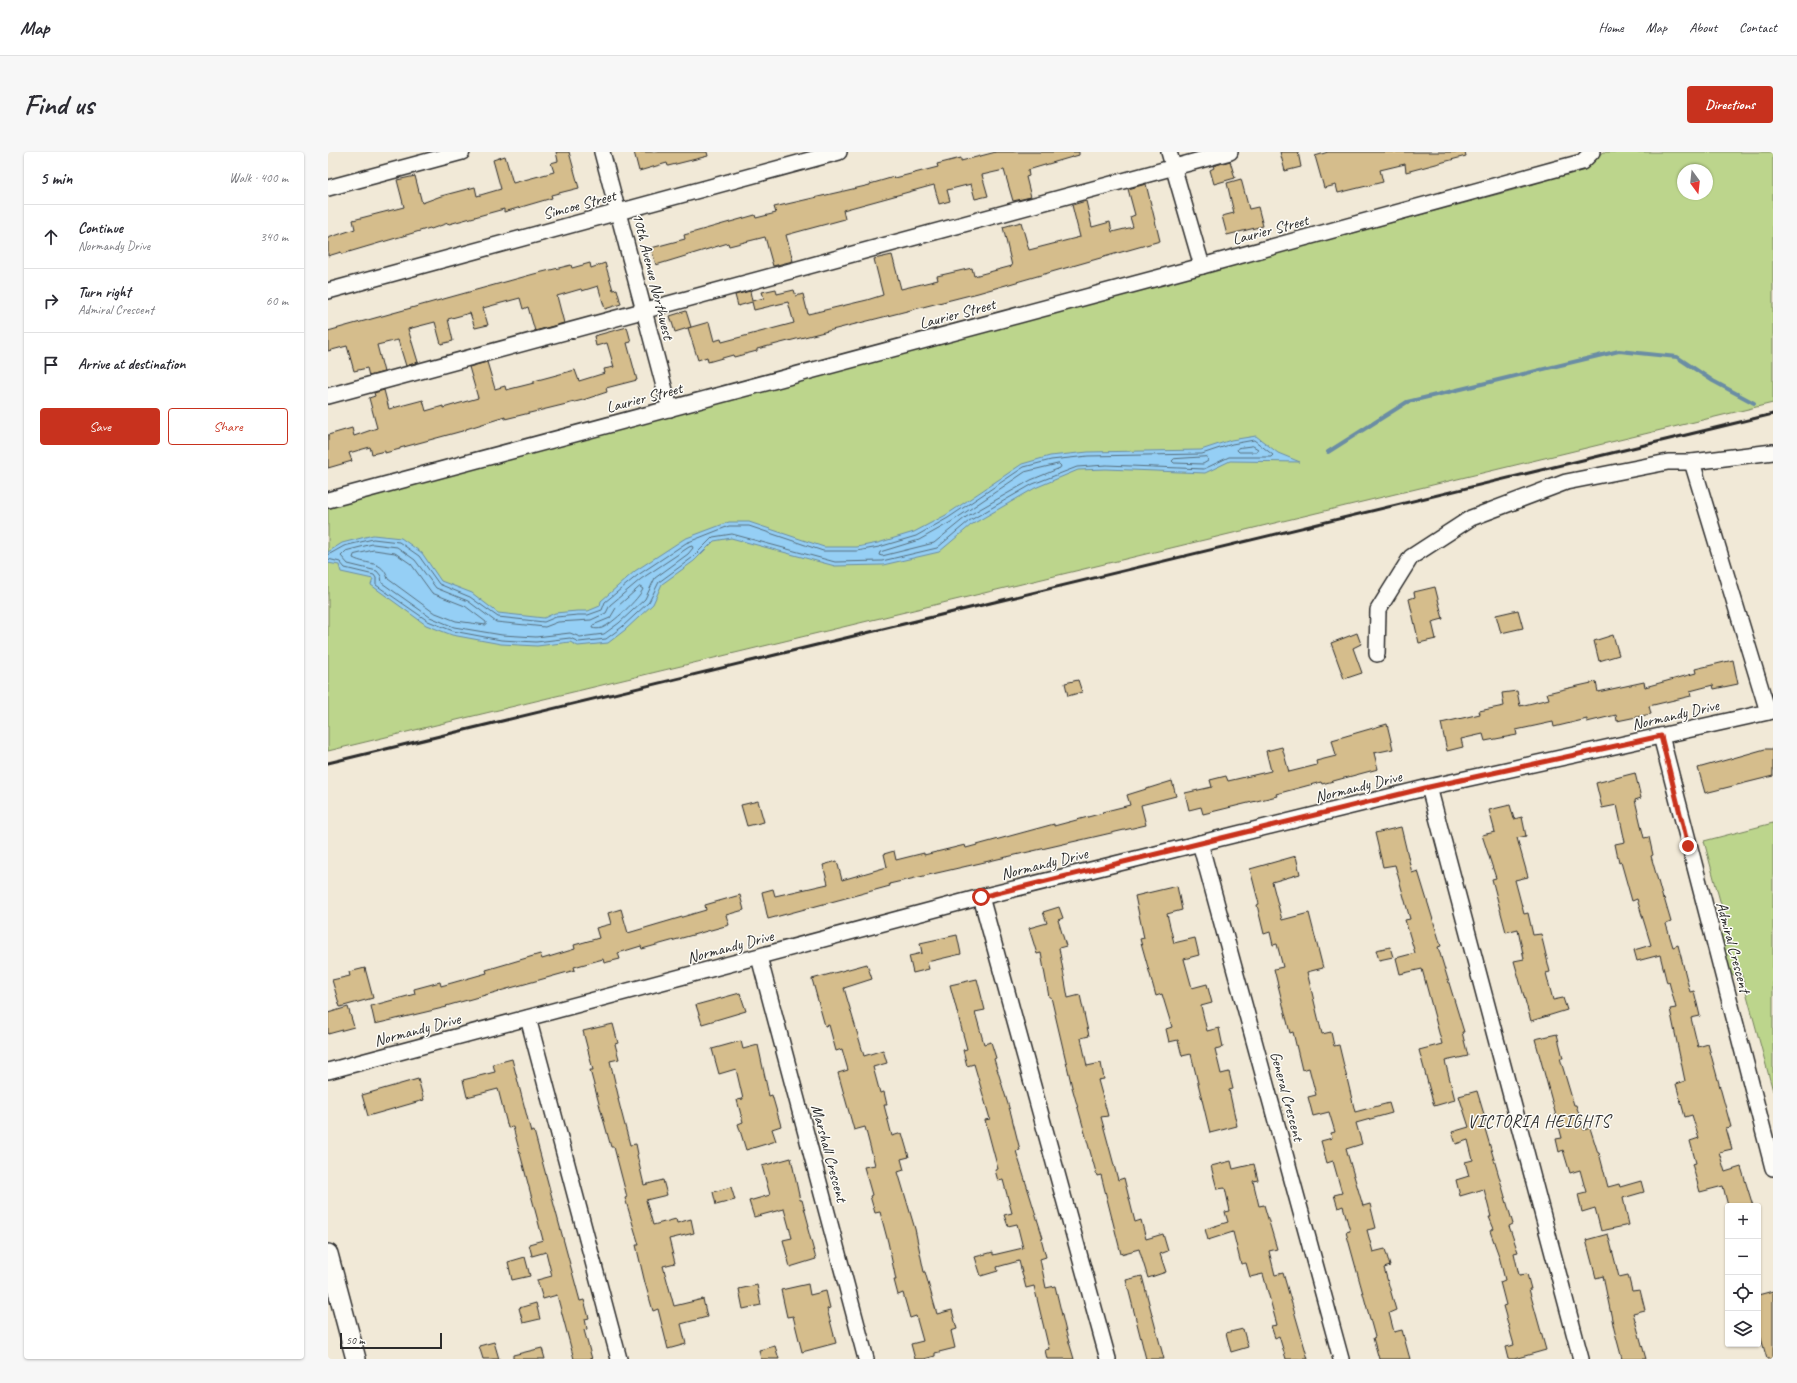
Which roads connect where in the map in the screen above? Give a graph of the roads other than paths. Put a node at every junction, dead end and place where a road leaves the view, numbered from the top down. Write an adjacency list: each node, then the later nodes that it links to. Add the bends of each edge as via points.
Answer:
1 (462, 152): 8 (street)
2 (602, 152): 9 (street, 10th Avenue Northwest)
3 (839, 152): 9 (street, Simcoe Street)
4 (1169, 152): 7 (street)
5 (1230, 152): 7 (street)
6 (1582, 155): 10 (street, Laurier Street)
7 (1172, 167): 10 (street); 12 (street)
8 (328, 188)
9 (619, 212): 11 (street, Simcoe Street); 12 (street, 10th Avenue Northwest)
10 (1202, 266): 14 (street, Laurier Street)
11 (328, 291)
12 (644, 310): 13 (street); 14 (street, 10th Avenue Northwest)
13 (328, 396)
14 (670, 409): 17 (street, Laurier Street)
15 (1773, 452): 16 (street)
16 (1692, 462): 18 (street, via 1668,462 1566,482 1471,518 1411,557 1378,610); 19 (street)
17 (328, 500)
18 (1377, 654)
19 (1771, 711): 20 (street, Normandy Drive)
20 (1661, 736): 21 (street, Normandy Drive); 27 (street, Admiral Crescent)
21 (1429, 787): 22 (street, Normandy Drive); 34 (street)
22 (1200, 843): 23 (street, Normandy Drive); 33 (street, General Crescent)
23 (981, 897): 24 (street, Normandy Drive); 32 (street)
24 (759, 957): 25 (street, Normandy Drive); 31 (street, Marshall Crescent)
25 (528, 1018): 26 (street, Normandy Drive); 30 (street)
26 (328, 1071)
27 (1773, 1168)
28 (328, 1254): 29 (main road)
29 (356, 1359)
30 (619, 1359)
31 (866, 1359)
32 (1108, 1359)
33 (1341, 1359)
34 (1581, 1359)

